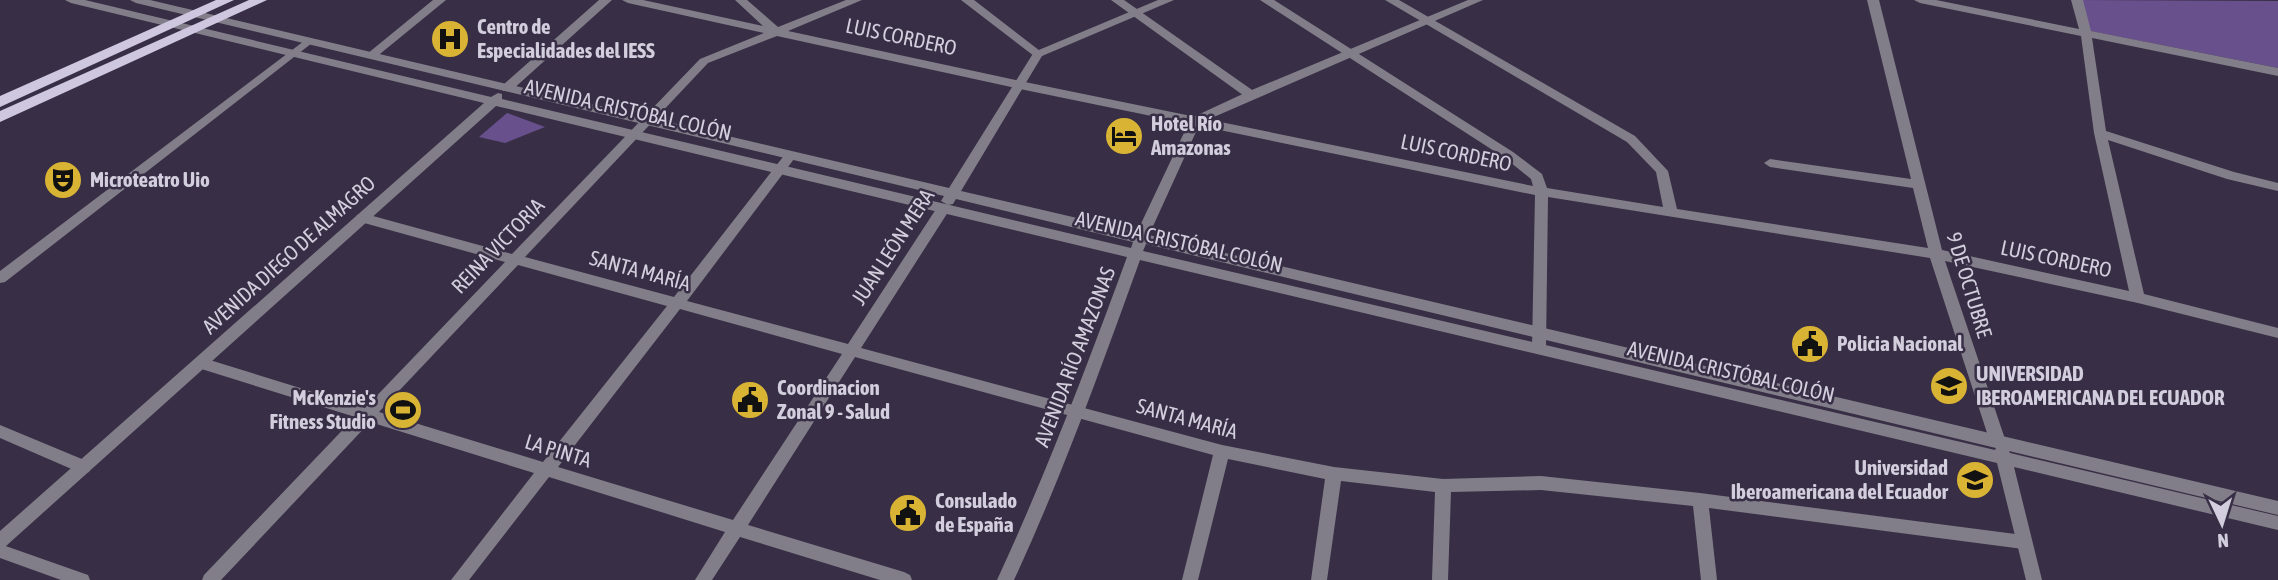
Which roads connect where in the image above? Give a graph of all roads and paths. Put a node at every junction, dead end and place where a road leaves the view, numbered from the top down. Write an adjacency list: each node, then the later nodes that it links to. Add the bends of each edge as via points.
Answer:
1 (71, 0): 23 (street)
2 (136, 0): 21 (street, AVENIDA CRISTÓBAL COLÓN)
3 (227, 0): 21 (main road)
4 (260, 0): 20 (main road)
5 (440, 0): 30 (street)
6 (606, 0): 33 (street, AVENIDA DIEGO DE ALMAGRO)
7 (628, 0): 24 (street, LUIS CORDERO)
8 (741, 0): 24 (street)
9 (855, 0): 24 (street, REINA VICTORIA)
10 (967, 0): 28 (street)
11 (1117, 0): 19 (street)
12 (1168, 0): 19 (street)
13 (1266, 0): 29 (street)
14 (1391, 0): 22 (street)
15 (1477, 0): 22 (street)
16 (1873, 0): 45 (street, 9 DE OCTUBRE)
17 (1920, 0): 25 (street)
18 (2077, 0): 25 (street)
19 (1136, 13): 28 (street); 34 (street)
20 (217, 19): 21 (main road); 26 (street, AVENIDA CRISTÓBAL COLÓN)
21 (196, 21): 23 (main road); 27 (street, AVENIDA CRISTÓBAL COLÓN); 37 (main road)
22 (1427, 22): 29 (street); 50 (street, via 1631,139 1662,171)
23 (174, 23): 36 (main road)
24 (775, 31): 32 (street, LUIS CORDERO); 38 (street, REINA VICTORIA, via 704,61)
25 (2086, 34): 31 (street); 40 (street)
26 (308, 41): 27 (street); 30 (street, AVENIDA CRISTÓBAL COLÓN)
27 (292, 53): 35 (street, AVENIDA CRISTÓBAL COLÓN); 55 (street)
28 (1038, 54): 32 (street, JUAN LEÓN MERA)
29 (1350, 54): 34 (street); 47 (street, via 1525,166 1537,177)
30 (371, 56): 33 (street, AVENIDA CRISTÓBAL COLÓN)
31 (2278, 72)
32 (1020, 85): 39 (street, LUIS CORDERO); 48 (street, JUAN LEÓN MERA)
33 (507, 88): 35 (street, AVENIDA DIEGO DE ALMAGRO); 38 (street, AVENIDA CRISTÓBAL COLÓN)
34 (1251, 95): 39 (street)
35 (494, 100): 41 (street, AVENIDA CRISTÓBAL COLÓN); 51 (street, AVENIDA DIEGO DE ALMAGRO)
36 (0, 102)
37 (0, 117)
38 (647, 121): 41 (street, REINA VICTORIA); 42 (street, AVENIDA CRISTÓBAL COLÓN)
39 (1195, 121): 47 (street, LUIS CORDERO); 52 (street, AVENIDA RÍO AMAZONAS)
40 (2100, 133): 46 (street); 56 (street)
41 (634, 134): 44 (street, AVENIDA CRISTÓBAL COLÓN); 54 (street, REINA VICTORIA)
42 (790, 156): 44 (street); 48 (street, AVENIDA CRISTÓBAL COLÓN)
43 (1770, 163): 45 (street)
44 (780, 168): 49 (street, AVENIDA CRISTÓBAL COLÓN); 57 (street)
45 (1919, 184): 53 (street, 9 DE OCTUBRE)
46 (2278, 187)
47 (1542, 192): 50 (street, LUIS CORDERO); 59 (street)
48 (952, 194): 49 (street, JUAN LEÓN MERA); 52 (street, AVENIDA CRISTÓBAL COLÓN)
49 (943, 209): 52 (street, AVENIDA CRISTÓBAL COLÓN); 60 (street, JUAN LEÓN MERA)
50 (1671, 212): 53 (street, LUIS CORDERO)
51 (362, 218): 54 (street, SANTA MARÍA); 61 (street, AVENIDA DIEGO DE ALMAGRO)
52 (1139, 246): 59 (street, AVENIDA CRISTÓBAL COLÓN); 62 (street, AVENIDA RÍO AMAZONAS)
53 (1936, 254): 56 (street, LUIS CORDERO); 65 (street, 9 DE OCTUBRE)
54 (514, 259): 57 (street, SANTA MARÍA); 63 (street, REINA VICTORIA)
55 (0, 278)
56 (2138, 298): 58 (street, LUIS CORDERO)
57 (677, 303): 60 (street, SANTA MARÍA); 69 (street)
58 (2278, 333)
59 (1539, 341): 65 (street, AVENIDA CRISTÓBAL COLÓN); 67 (street, AVENIDA CRISTÓBAL COLÓN)
60 (852, 351): 62 (street, SANTA MARÍA); 75 (street, JUAN LEÓN MERA)
61 (200, 363): 63 (street, LA PINTA); 68 (street, AVENIDA DIEGO DE ALMAGRO)
62 (1077, 412): 66 (street, SANTA MARÍA); 84 (street, AVENIDA RÍO AMAZONAS)
63 (366, 414): 69 (street, LA PINTA); 80 (street, REINA VICTORIA)
64 (0, 431): 68 (street)
65 (1998, 442): 67 (street, 9 DE OCTUBRE); 73 (street, AVENIDA CRISTÓBAL COLÓN)
66 (1222, 451): 70 (street, SANTA MARÍA); 85 (street)
67 (2005, 458): 74 (street, AVENIDA CRISTÓBAL COLÓN); 77 (street, 9 DE OCTUBRE)
68 (83, 467): 76 (street, AVENIDA DIEGO DE ALMAGRO)
69 (547, 469): 75 (street, LA PINTA); 81 (street)
70 (1334, 474): 71 (street, SANTA MARÍA); 86 (street)
71 (1443, 486): 72 (street, SANTA MARÍA, via 1541,483); 87 (street)
72 (1700, 500): 77 (street, SANTA MARÍA); 88 (street)
73 (2278, 508)
74 (2278, 523)
75 (738, 528): 82 (street, JUAN LEÓN MERA); 83 (street, LA PINTA)
76 (0, 541)
77 (2024, 542): 89 (street, 9 DE OCTUBRE)
78 (0, 551): 79 (street)
79 (82, 580)
80 (210, 580)
81 (459, 580)
82 (704, 580)
83 (904, 580)
84 (1005, 580)
85 (1190, 580)
86 (1318, 580)
87 (1440, 580)
88 (1709, 580)
89 (2034, 580)

